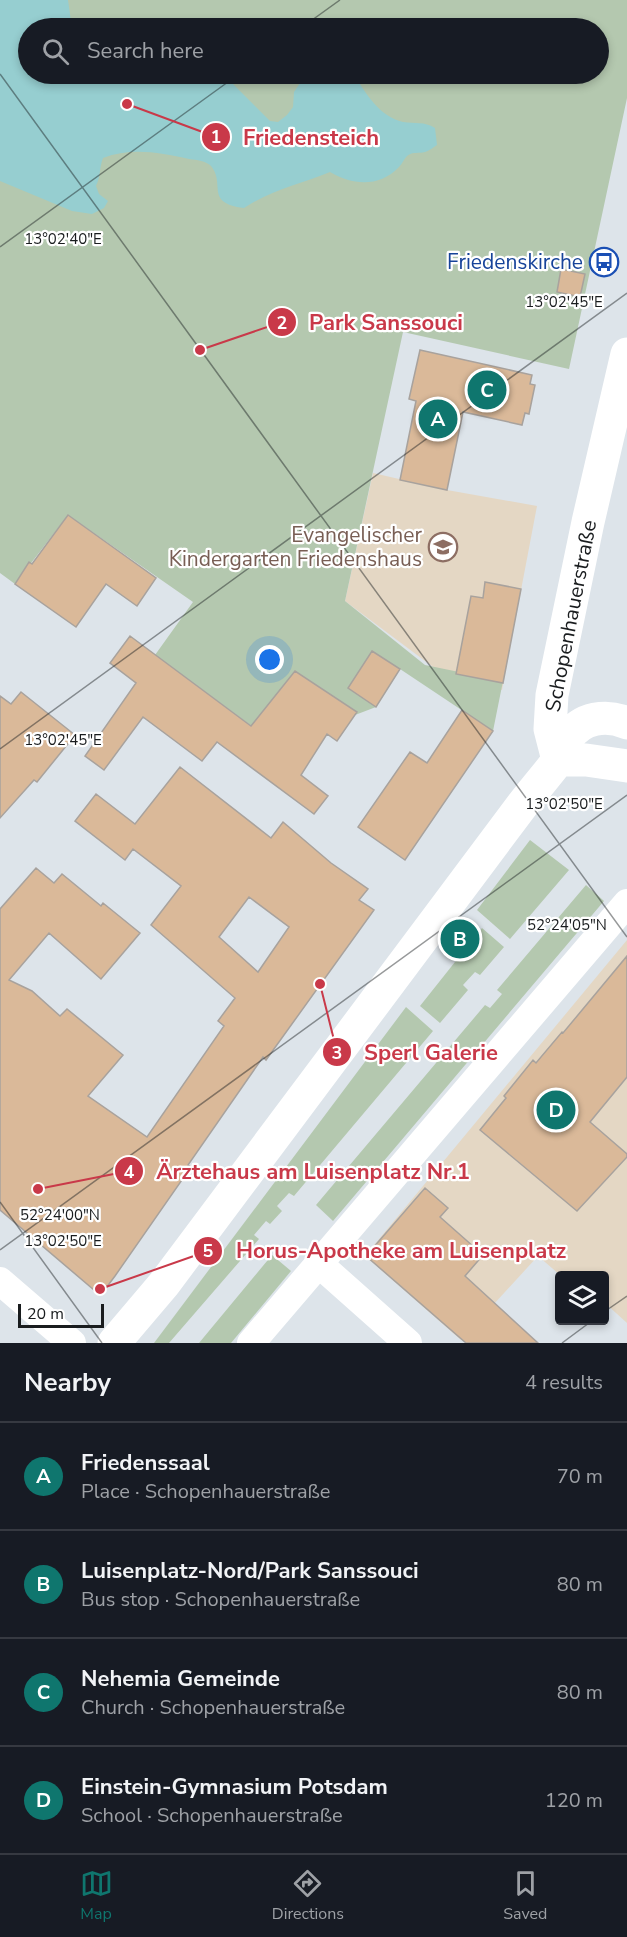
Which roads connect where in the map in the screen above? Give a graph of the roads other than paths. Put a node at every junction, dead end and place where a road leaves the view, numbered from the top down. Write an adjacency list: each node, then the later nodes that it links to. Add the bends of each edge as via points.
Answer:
1 (627, 354): 3 (main road, Schopenhauerstraße, via 552,695 550,729)
2 (627, 723): 3 (main road, via 600,717 586,722 569,736)
3 (558, 760): 4 (main road); 9 (main road, via 164,1284)
4 (627, 766)
5 (627, 903): 6 (street)
6 (318, 1263): 10 (street); 11 (street)
7 (0, 1281): 8 (street)
8 (72, 1343)
9 (114, 1343)
10 (251, 1343)
11 (408, 1343)

